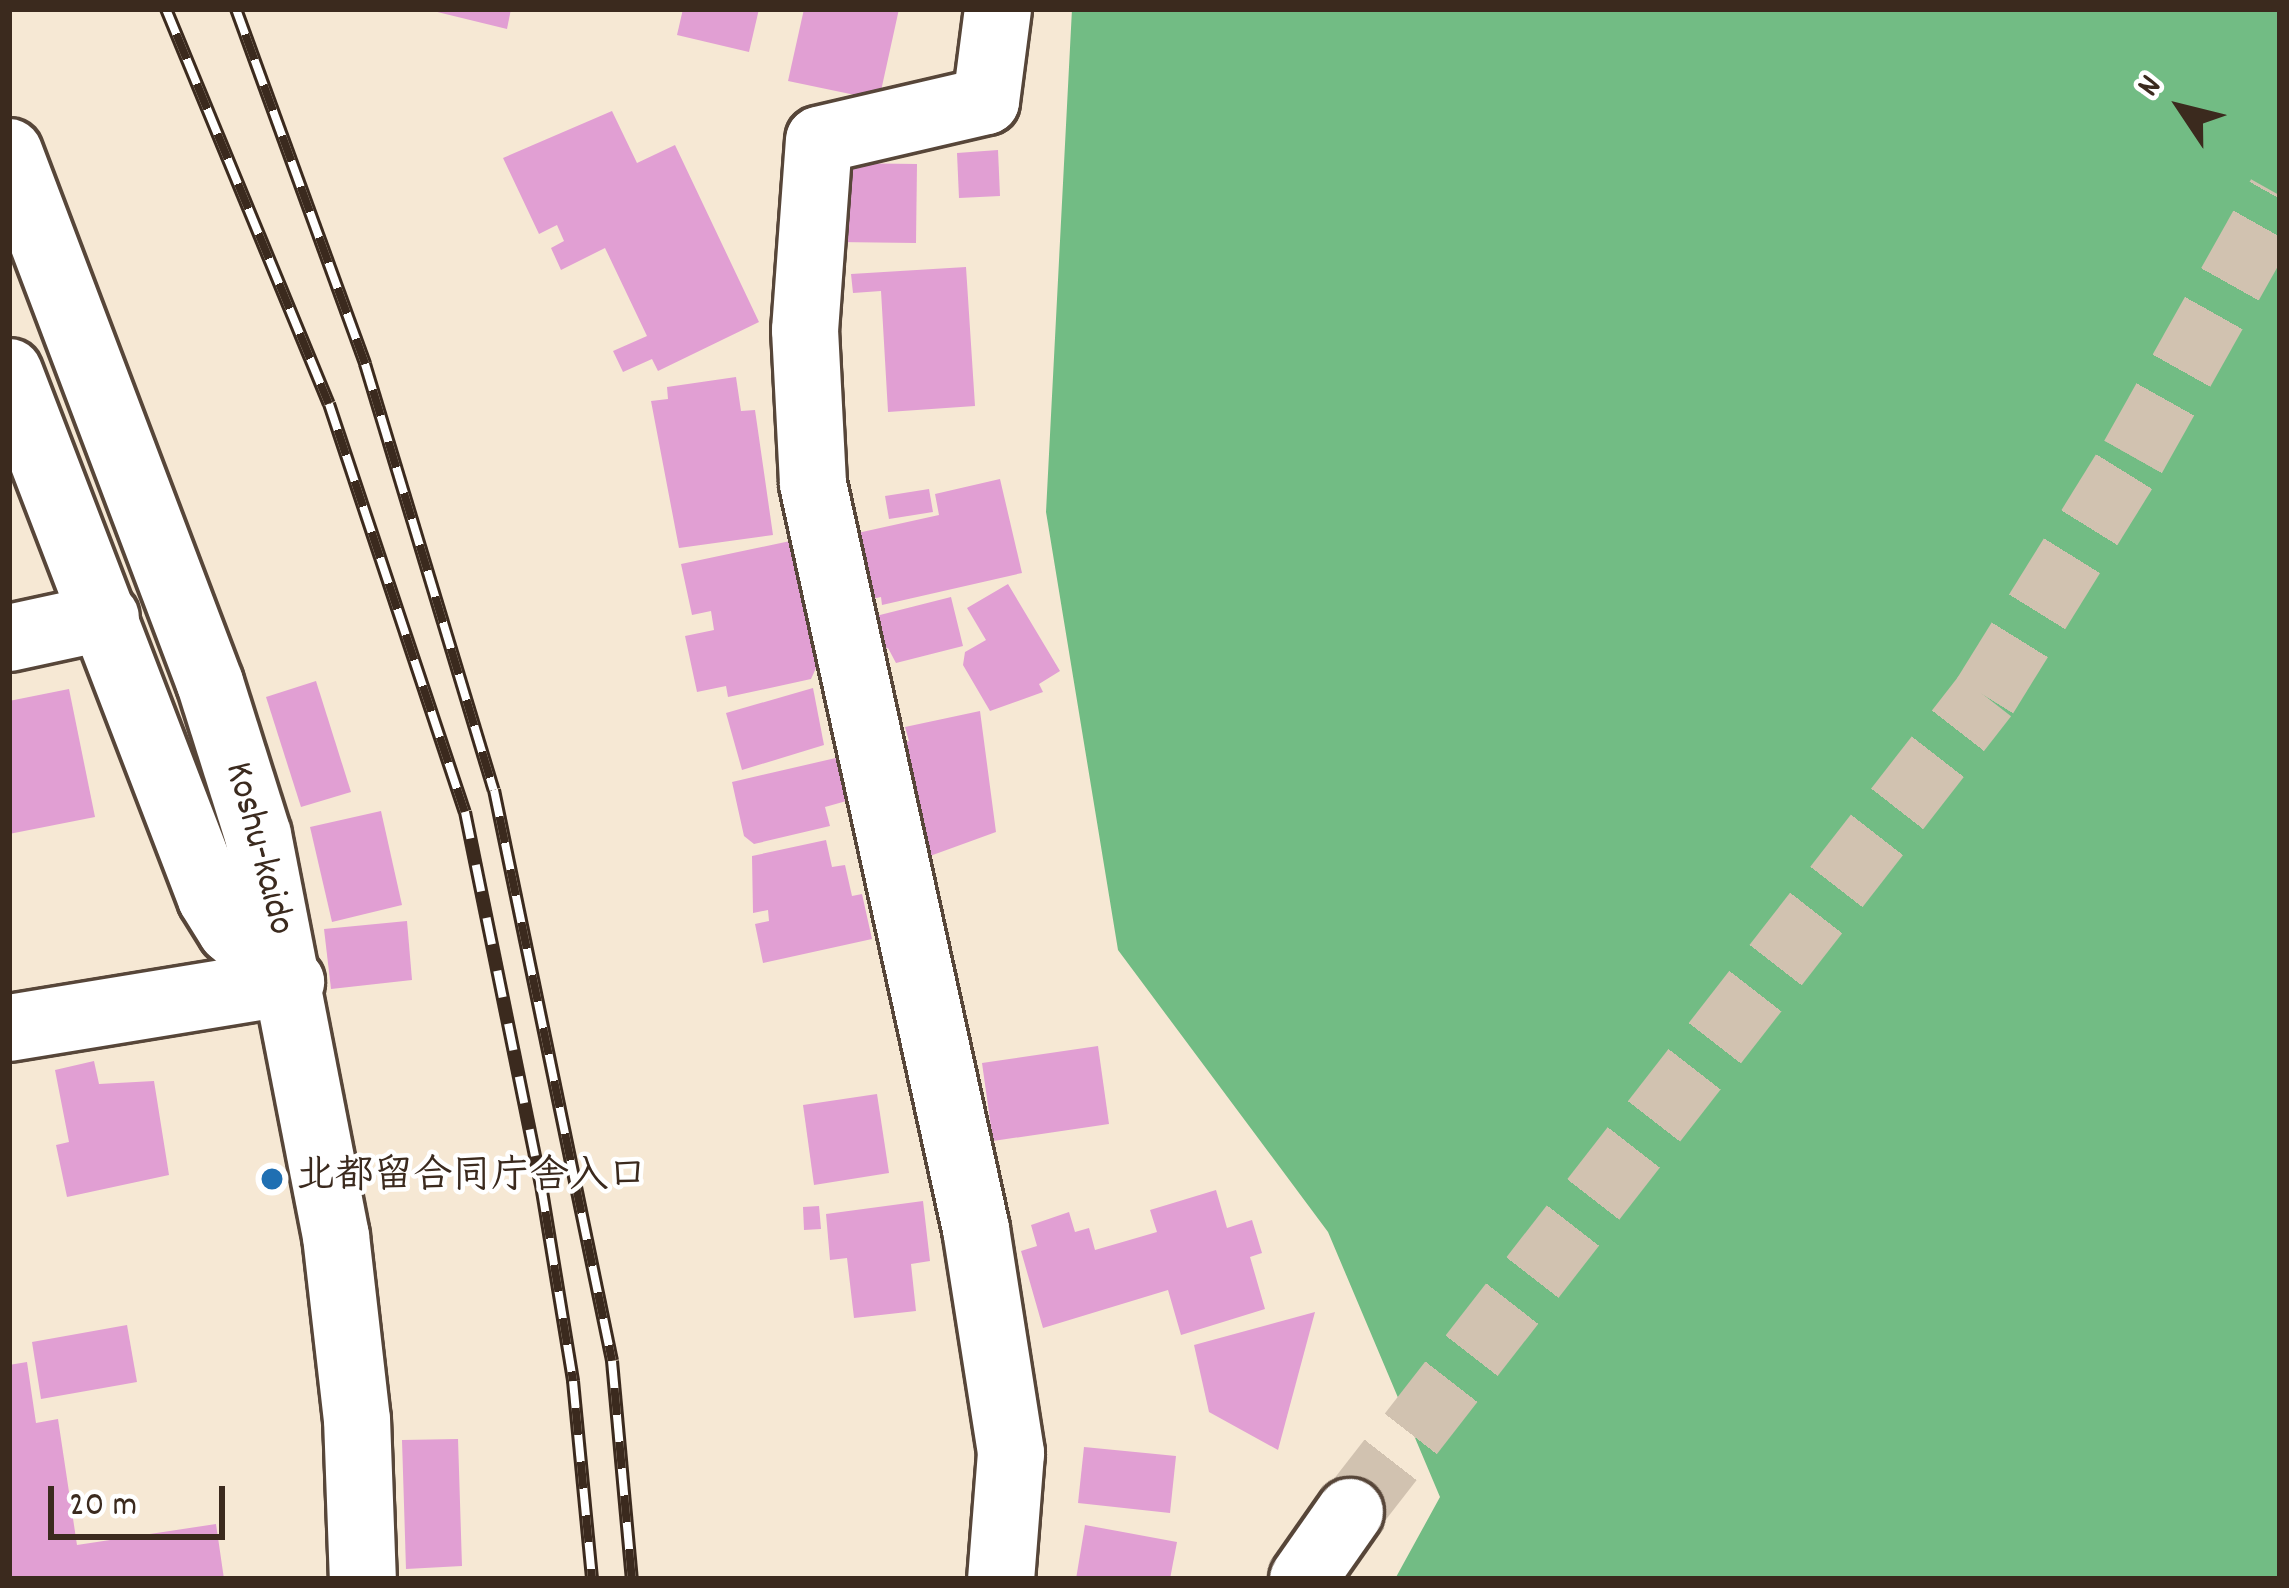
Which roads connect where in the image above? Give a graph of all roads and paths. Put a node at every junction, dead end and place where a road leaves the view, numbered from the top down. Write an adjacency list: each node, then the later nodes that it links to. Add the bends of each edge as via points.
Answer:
1 (998, 9): 10 (main road, via 986,101 819,140 806,330 813,484 976,1229 1011,1453)
2 (9, 152): 6 (main road, Koshu-kaido, via 210,683 258,835)
3 (9, 372): 4 (main road)
4 (106, 617): 5 (main road); 6 (main road, via 212,898 259,959)
5 (9, 638)
6 (291, 982): 7 (main road); 9 (main road, Koshu-kaido, via 336,1235 357,1419)
7 (9, 1028)
8 (1350, 1512): 11 (main road)
9 (363, 1579)
10 (1001, 1579)
11 (1303, 1579)

